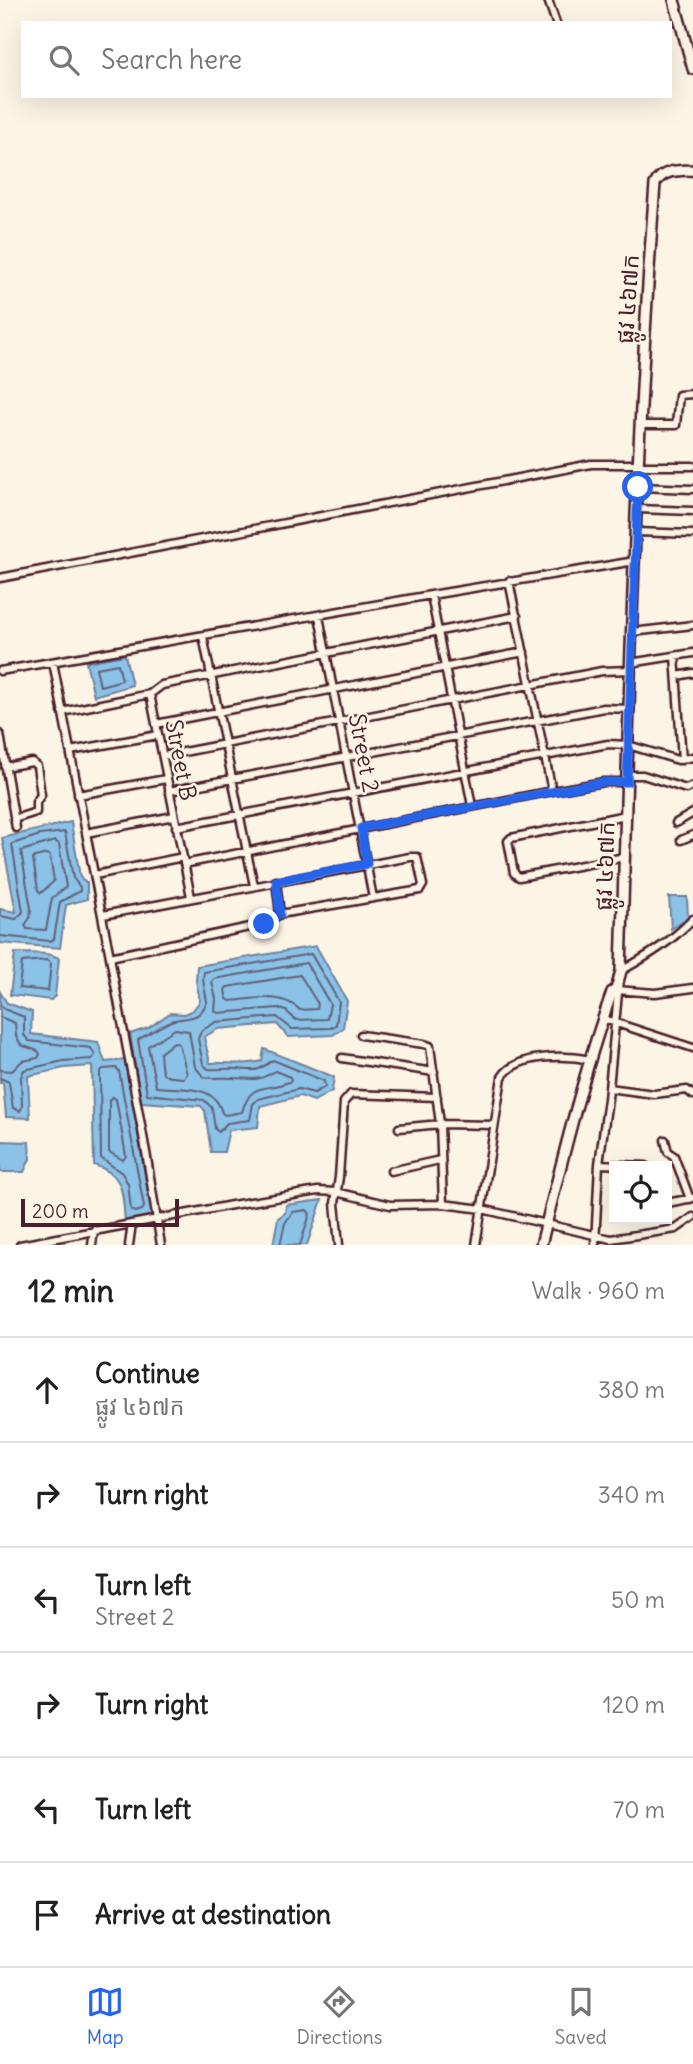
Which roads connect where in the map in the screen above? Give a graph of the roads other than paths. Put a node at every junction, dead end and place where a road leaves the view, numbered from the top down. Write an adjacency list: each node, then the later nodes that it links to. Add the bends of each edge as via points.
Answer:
1 (548, 0): 3 (street)
2 (674, 0): 4 (street)
3 (555, 21)
4 (693, 69)
5 (693, 170): 7 (street, ផ្លូវ ៤៦៧ក, via 665,173 655,184)
6 (693, 394): 7 (street, via 679,395 676,425)
7 (640, 425): 8 (street, ផ្លូវ ៤៦៧ក)
8 (639, 465): 9 (street); 10 (street, ផ្លូវ ៤៦៧ក); 17 (street, via 591,464)
9 (693, 466)
10 (638, 487): 11 (street); 12 (street, ផ្លូវ ៤៦៧ក)
11 (693, 489)
12 (637, 509): 13 (street); 14 (street, ផ្លូវ ៤៦៧ក)
13 (693, 511)
14 (636, 532): 15 (street); 16 (street, ផ្លូវ ៤៦៧ក)
15 (693, 534)
16 (635, 561): 18 (street); 24 (street, ផ្លូវ ៤៦៧ក)
17 (0, 578)
18 (509, 581): 19 (street); 21 (street)
19 (431, 595): 20 (street); 23 (street)
20 (319, 616): 25 (street); 27 (street, Street 2)
21 (517, 616): 23 (street, Street B); 26 (street)
22 (693, 625): 24 (street)
23 (438, 632): 27 (street, Street B); 32 (street)
24 (632, 632): 31 (street, ផ្លូវ ៤៦៧ក)
25 (203, 636): 30 (street); 36 (street)
26 (524, 652): 32 (street); 37 (street)
27 (326, 653): 36 (street, Street B); 38 (street, Street 2)
28 (693, 653): 29 (street)
29 (675, 656): 31 (street); 35 (street)
30 (53, 662): 33 (street); 42 (street)
31 (630, 666): 37 (street); 41 (street, ផ្លូវ ៤៦៧ក)
32 (445, 667): 38 (street); 40 (street)
33 (0, 671)
34 (693, 673): 35 (street)
35 (677, 676): 57 (street)
36 (211, 677): 39 (street, Street B, via 162,685); 43 (street)
37 (531, 685): 40 (street); 44 (street)
38 (333, 689): 43 (street); 45 (street, Street 2)
39 (150, 694): 42 (street); 46 (street, Street B)
40 (452, 700): 45 (street); 49 (street)
41 (630, 709): 44 (street, via 604,708); 51 (street, ផ្លូវ ៤៦៧ក)
42 (62, 712): 52 (street)
43 (218, 712): 46 (street); 50 (street)
44 (538, 721): 49 (street); 54 (street)
45 (340, 722): 50 (street); 56 (street, Street 2)
46 (156, 724): 48 (street, Street B)
47 (0, 734): 58 (street)
48 (158, 735): 52 (street); 53 (street, Street B)
49 (458, 736): 56 (street); 59 (street)
50 (225, 745): 53 (street); 61 (street)
51 (628, 745): 54 (street, via 608,744); 57 (street); 62 (street, ផ្លូវ ៤៦៧ក)
52 (70, 751): 67 (street)
53 (163, 756): 60 (street, Street B)
54 (545, 756): 59 (street); 65 (street)
55 (693, 757): 57 (street)
56 (347, 758): 61 (street); 66 (street, Street 2)
57 (682, 760)
58 (5, 767): 73 (street); 73 (street, via 32,762 37,766 41,795 36,812)
59 (466, 772): 66 (street); 68 (street)
60 (166, 779): 64 (street, Street B); 67 (street)
61 (232, 779): 64 (street); 70 (street)
62 (627, 779): 63 (street, via 643,775 686,789); 65 (street); 71 (street, ផ្លូវ ៤៦៧ក)
63 (693, 786)
64 (169, 791): 72 (street, Street B)
65 (552, 791): 68 (street)
66 (354, 793): 70 (street); 77 (street, Street 2)
67 (78, 794): 78 (street)
68 (472, 806): 77 (street)
69 (693, 813): 74 (street)
70 (239, 815): 75 (street); 81 (street)
71 (626, 815): 82 (street, ផ្លូវ ៤៦៧ក); 82 (street, via 508,841 514,873 519,877)
72 (174, 817): 75 (street, Street B); 78 (street)
73 (14, 819): 76 (street)
74 (676, 822)
75 (176, 827): 83 (street, Street B)
76 (16, 828)
77 (361, 828): 81 (street); 84 (street, Street 2)
78 (86, 833): 85 (street)
79 (693, 835): 80 (street)
80 (681, 839)
81 (246, 851): 83 (street); 87 (street)
82 (625, 857): 95 (street, ផ្លូវ ៤៦៧ក)
83 (183, 861): 85 (street); 88 (street, Street B)
84 (367, 864): 86 (street); 89 (street, Street 2); 89 (street, via 417,858 423,886)
85 (95, 875): 91 (street)
86 (276, 881): 87 (street); 90 (street)
87 (254, 886): 88 (street)
88 (191, 897): 91 (street)
89 (373, 898): 90 (street)
90 (280, 914): 94 (street, via 264,924)
91 (103, 915): 94 (street)
92 (693, 919): 93 (street); 95 (street, via 654,953)
93 (693, 925)
94 (110, 957): 122 (street)
95 (621, 971): 97 (street, ផ្លូវ ៤៦៧ក)
96 (693, 988): 97 (street, via 646,993)
97 (616, 990): 98 (street, ផ្លូវ ៤៦៧ក); 99 (street)
98 (604, 1019): 99 (street); 103 (street, ផ្លូវ ៤៦៧ក)
99 (616, 1023): 101 (street); 105 (street)
100 (361, 1035): 104 (street, via 428,1045)
101 (693, 1048)
102 (342, 1058): 104 (street)
103 (591, 1060): 109 (street, via 541,1058 505,1071); 124 (street, ផ្លូវ ៤៦៧ក)
104 (434, 1072): 107 (street)
105 (609, 1088): 106 (street, via 654,1094 687,1090); 113 (street)
106 (693, 1095)
107 (437, 1097): 108 (street); 116 (street, via 346,1097)
108 (440, 1124): 109 (street); 110 (street); 112 (street)
109 (494, 1125): 120 (street)
110 (400, 1128)
111 (665, 1140): 117 (street)
112 (440, 1160): 115 (street); 119 (street)
113 (599, 1164): 114 (street); 127 (street)
114 (609, 1164)
115 (391, 1171)
116 (336, 1192): 119 (street, via 390,1205); 122 (street, via 318,1191); 134 (street)
117 (692, 1199): 118 (street)
118 (672, 1202)
119 (443, 1204): 120 (street)
120 (482, 1209): 124 (street); 135 (street)
121 (693, 1217): 127 (street, via 676,1229 654,1234 611,1239)
122 (157, 1220): 123 (street); 133 (street)
123 (132, 1224): 125 (street); 132 (street)
124 (546, 1224): 127 (street); 136 (street, ផ្លូវ ៤៦៧ក)
125 (94, 1230): 126 (street); 131 (street)
126 (68, 1234): 128 (street); 130 (street)
127 (595, 1235): 137 (street)
128 (44, 1242): 129 (street)
129 (20, 1245)
130 (68, 1245)
131 (92, 1245)
132 (130, 1245)
133 (161, 1245)
134 (340, 1245)
135 (476, 1245)
136 (541, 1245)
137 (595, 1245)

